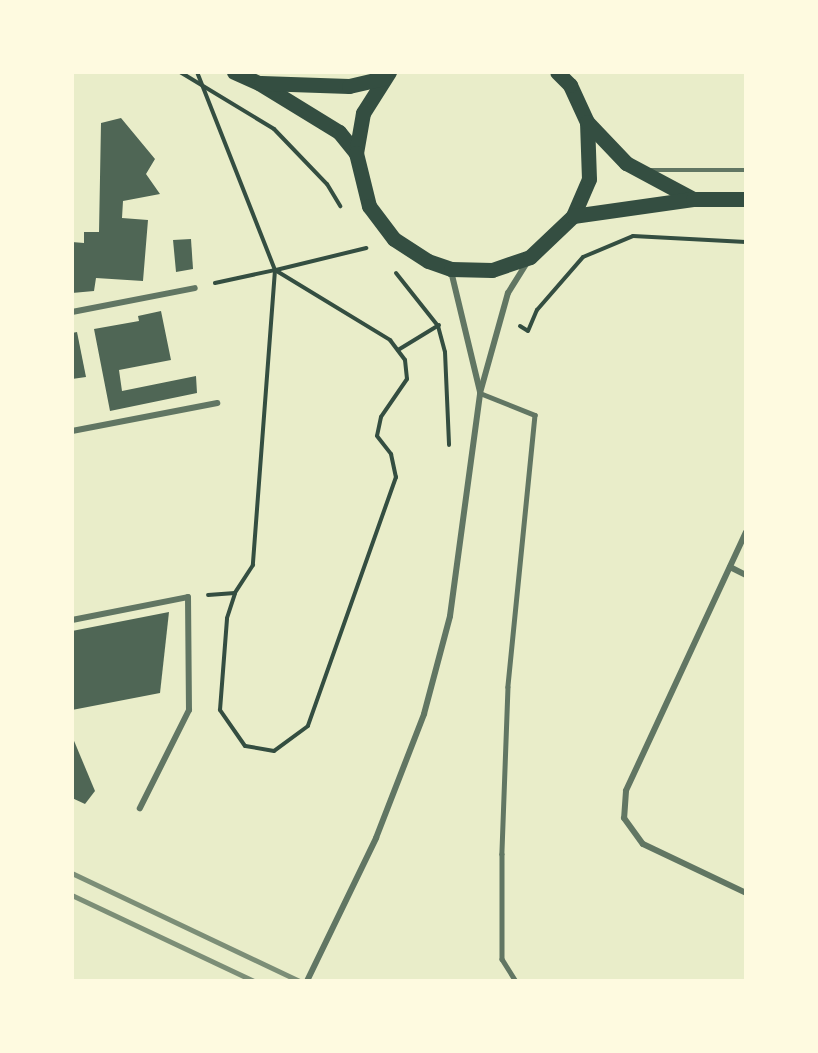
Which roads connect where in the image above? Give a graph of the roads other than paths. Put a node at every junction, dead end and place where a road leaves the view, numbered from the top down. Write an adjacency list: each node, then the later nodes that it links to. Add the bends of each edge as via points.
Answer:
1 (234, 72): 4 (main road)
2 (557, 72): 5 (main road, via 570,85)
3 (386, 75): 4 (main road, via 349,86); 6 (main road, via 363,113)
4 (259, 83): 6 (main road, via 339,132)
5 (587, 123): 7 (main road, via 626,163); 11 (main road, via 589,178)
6 (356, 153): 13 (main road, via 369,206 394,239 428,261)
7 (639, 170): 8 (lane); 9 (main road)
8 (746, 170)
9 (693, 199): 10 (main road); 11 (main road)
10 (746, 199)
11 (573, 216): 12 (main road)
12 (530, 256): 13 (main road, via 492,270); 16 (street, via 508,293)
13 (451, 269): 16 (street)
14 (195, 288): 15 (street)
15 (72, 312)
16 (480, 393): 25 (street, via 450,616 424,714 376,838); 26 (lane, via 534,415 508,687 502,854 502,959)
17 (217, 403): 18 (street)
18 (72, 431)
19 (746, 532): 20 (street)
20 (730, 567): 21 (street); 24 (street, via 626,790 624,818 643,844)
21 (746, 575)
22 (72, 620): 23 (street, via 189,597 189,710)
23 (140, 808)
24 (746, 893)
25 (307, 981)
26 (516, 981)

